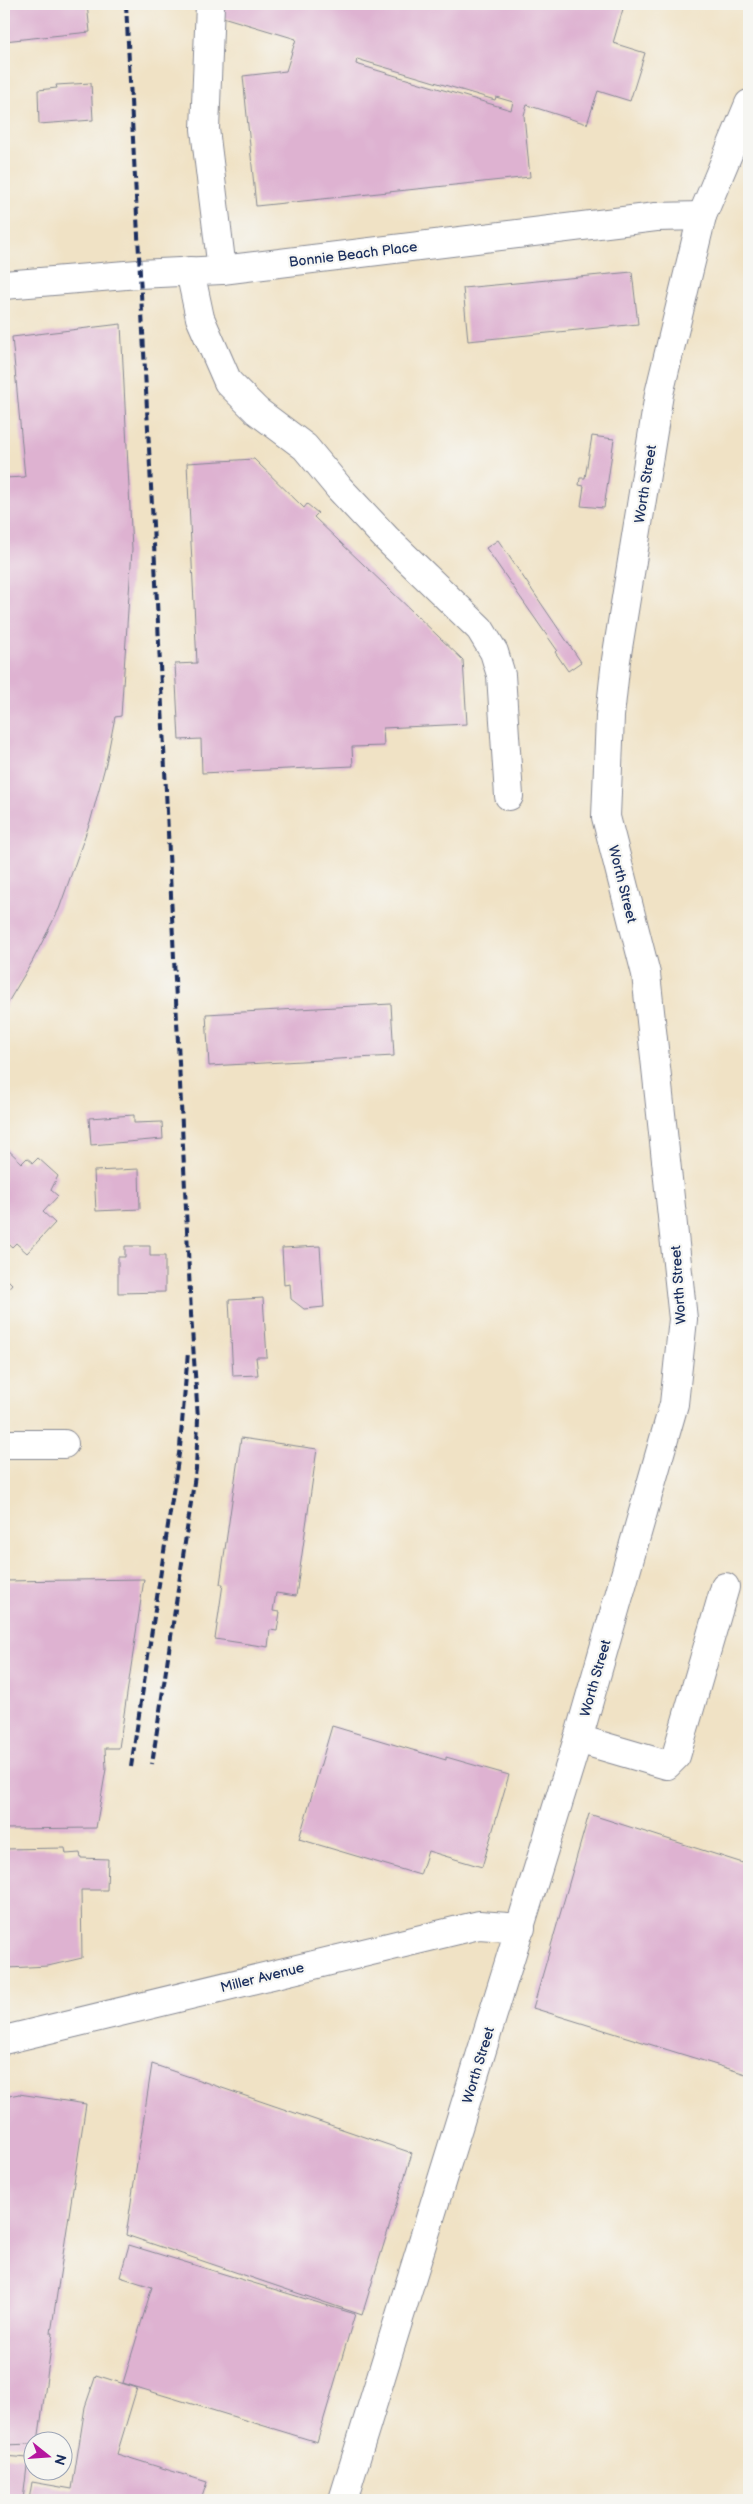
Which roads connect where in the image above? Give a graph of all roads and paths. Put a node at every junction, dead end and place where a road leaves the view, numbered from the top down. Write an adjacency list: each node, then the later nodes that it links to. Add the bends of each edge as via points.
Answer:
1 (210, 4): 4 (street, via 205,129)
2 (749, 104): 3 (street, Worth Street)
3 (702, 216): 4 (street, Bonnie Beach Place, via 656,217); 11 (street, Worth Street, via 659,394 618,650 610,716 606,817 646,974 683,1318 674,1404)
4 (222, 270): 5 (street, Bonnie Beach Place)
5 (190, 271): 6 (street, Bonnie Beach Place); 7 (street, via 200,318 228,382 257,411 305,447 387,539 480,629 494,652 501,675)
6 (4, 286)
7 (509, 796)
8 (4, 1444): 9 (street)
9 (64, 1444)
10 (725, 1587): 11 (street, via 676,1756 667,1766)
11 (578, 1739): 12 (street, Worth Street)
12 (521, 1928): 13 (street, Miller Avenue, via 479,1924); 14 (street, Worth Street)
13 (4, 2040)
14 (343, 2500)

